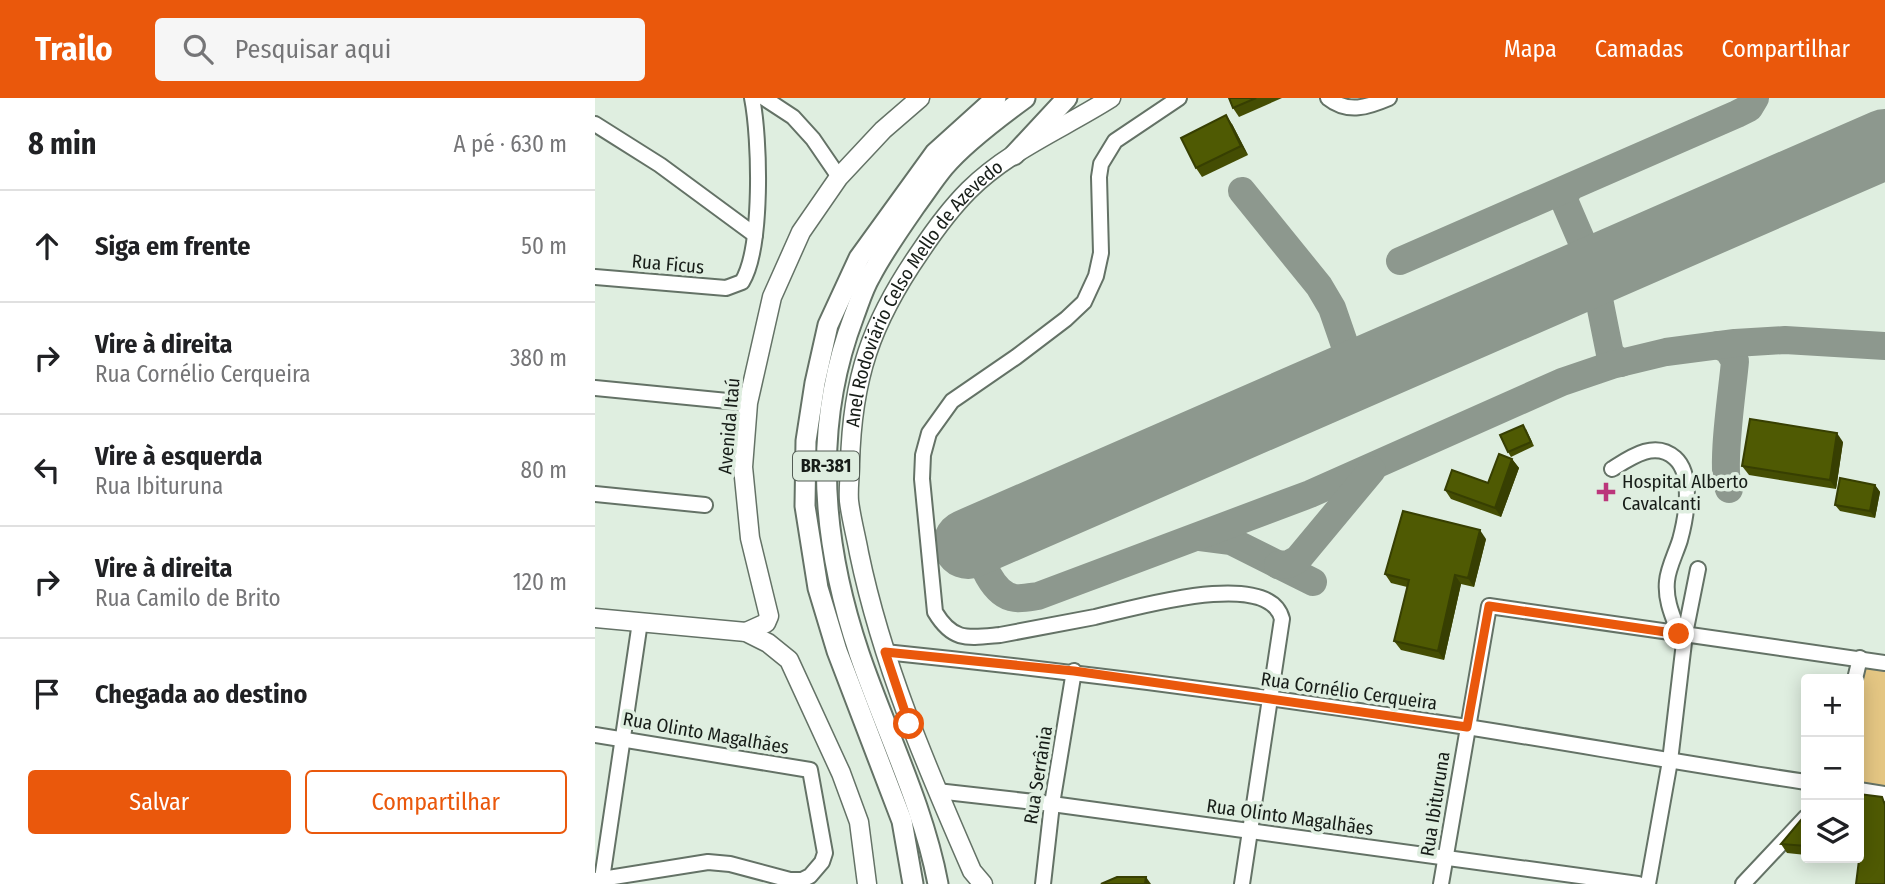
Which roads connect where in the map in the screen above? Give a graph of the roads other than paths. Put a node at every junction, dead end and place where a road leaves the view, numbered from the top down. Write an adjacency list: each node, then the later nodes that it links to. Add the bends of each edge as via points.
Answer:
1 (752, 98): 14 (street, via 759,151)
2 (764, 98): 13 (street, via 793,117)
3 (920, 98): 13 (main road, Avenida Itaú)
4 (996, 98): 50 (highway, BR-381, via 935,153 859,258 828,325 806,441 805,506 818,588 902,821)
5 (1025, 98): 51 (highway, Anel Rodoviário Celso Mello de Azevedo / BR-381, via 944,166 868,279 833,384 826,443 827,506 840,588 859,653 921,816)
6 (1067, 98): 12 (highway)
7 (1111, 98): 12 (main road, Anel Rodoviário Celso Mello de Azevedo)
8 (1179, 98): 31 (street, via 1115,141 1101,164 1101,253 1084,302 952,401 929,433 922,479 935,612 953,634 969,638 1051,626 1195,595 1253,597 1271,602 1282,620)
9 (1328, 98): 10 (street, via 1345,107 1366,108)
10 (1389, 98)
11 (595, 124): 14 (street)
12 (1014, 155): 26 (main road, Anel Rodoviário Celso Mello de Azevedo, via 969,190 932,234 895,289 870,340 856,394 849,500)
13 (839, 177): 17 (main road, Avenida Itaú, via 801,232 772,297)
14 (755, 235): 15 (street, Rua Ficus, via 745,278 738,285 726,288)
15 (595, 277)
16 (595, 388): 17 (street)
17 (748, 402): 24 (main road, Avenida Itaú, via 743,467 750,538 769,616 766,623)
18 (1612, 469): 25 (street, via 1654,449 1668,451 1682,464 1685,511 1667,580 1668,601)
19 (595, 494): 20 (street)
20 (705, 505)
21 (1698, 569): 25 (street)
22 (595, 618): 23 (main road)
23 (640, 622): 24 (main road); 34 (street)
24 (746, 632): 49 (main road, via 789,660 859,822)
25 (1682, 634): 27 (street); 32 (street, Rua Ibituruna, via 1489,606); 35 (street)
26 (885, 652): 29 (street, Rua Cornélio Cerqueira); 37 (main road, Anel Rodoviário Celso Mello de Azevedo)
27 (1860, 658): 28 (street); 30 (street)
28 (1885, 663)
29 (1074, 671): 31 (street, Rua Cornélio Cerqueira); 40 (street, Rua Serrânia)
30 (1856, 674)
31 (1271, 699): 32 (street, Rua Cornélio Cerqueira); 42 (street)
32 (1467, 727): 35 (street, Rua Cornélio Cerqueira); 44 (street, Rua Ibituruna)
33 (595, 734): 34 (street, Rua Olinto Magalhães)
34 (625, 739): 43 (street); 45 (street, Rua Olinto Magalhães, via 810,771 825,853)
35 (1670, 761): 36 (street, Rua Cornélio Cerqueira); 56 (street)
36 (1801, 781)
37 (937, 791): 40 (street, Rua Olinto Magalhães); 46 (main road, Anel Rodoviário Celso Mello de Azevedo)
38 (1864, 791): 39 (street)
39 (1885, 794)
40 (1052, 804): 42 (street, Rua Olinto Magalhães); 52 (street, Rua Serrânia)
41 (1801, 822): 57 (street)
42 (1249, 830): 44 (street, Rua Olinto Magalhães); 53 (street)
43 (601, 850): 47 (street)
44 (1446, 859): 54 (street, Rua Ibituruna); 55 (street, Rua Olinto Magalhães)
45 (818, 868): 47 (street, via 802,880 790,880 708,862); 48 (street)
46 (978, 878)
47 (599, 879)
48 (824, 884)
49 (867, 884)
50 (913, 884)
51 (938, 884)
52 (1043, 884)
53 (1242, 884)
54 (1441, 884)
55 (1638, 884)
56 (1648, 884)
57 (1743, 884)

